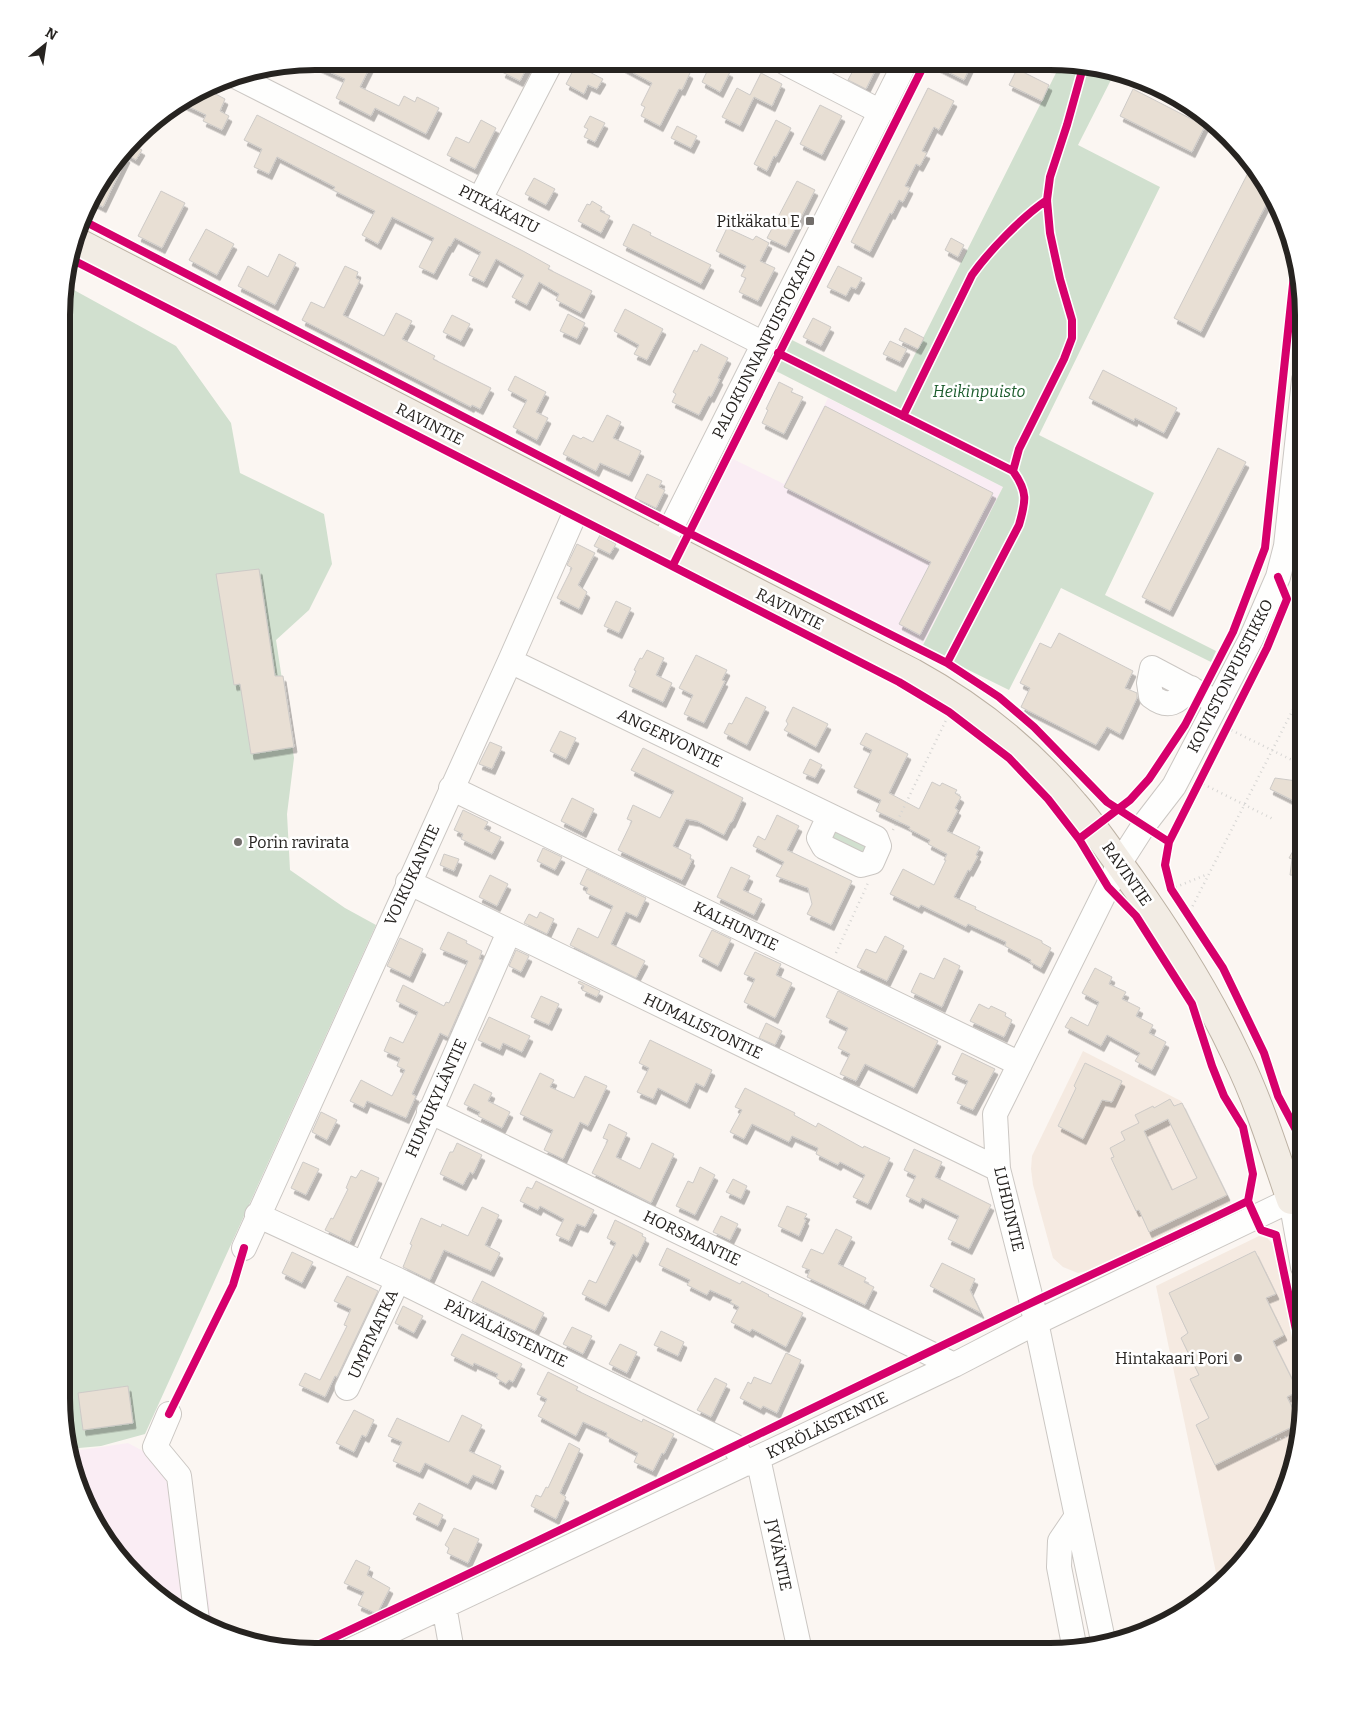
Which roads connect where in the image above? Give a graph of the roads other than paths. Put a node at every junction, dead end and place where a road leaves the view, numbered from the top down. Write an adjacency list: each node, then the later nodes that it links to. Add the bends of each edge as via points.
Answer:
1 (547, 70): 6 (street)
2 (799, 70): 5 (street)
3 (901, 70): 5 (street, PALOKUNNANPUISTOKATU)
4 (251, 78): 6 (street, PITKÄKATU)
5 (880, 112): 8 (street, PALOKUNNANPUISTOKATU)
6 (480, 199): 8 (street, PITKÄKATU)
7 (81, 244): 10 (main road, RAVINTIE)
8 (764, 344): 11 (street, PALOKUNNANPUISTOKATU)
9 (1295, 463): 14 (street, KOIVISTONPUISTIKKO, via 1286,546 1278,577)
10 (580, 502): 11 (main road, RAVINTIE); 12 (street, VOIKUKANTIE)
11 (664, 544): 17 (main road, RAVINTIE, via 913,673 961,702 994,726 1044,772 1073,802)
12 (510, 661): 15 (street, VOIKUKANTIE); 16 (street, ANGERVONTIE)
13 (1191, 688): 14 (street)
14 (1224, 711): 17 (street, KOIVISTONPUISTIKKO)
15 (452, 788): 18 (street, VOIKUKANTIE); 20 (street, KALHUNTIE)
16 (829, 816)
17 (1119, 864): 20 (street, LUHDINTIE); 23 (main road, RAVINTIE, via 1198,984 1237,1055)
18 (408, 882): 19 (street, HUMALISTONTIE); 25 (street, VOIKUKANTIE)
19 (509, 932): 21 (street, HUMUKYLÄNTIE); 22 (street, HUMALISTONTIE)
20 (1020, 1064): 22 (street, LUHDINTIE, via 996,1114)
21 (429, 1111): 27 (street, HUMUKYLÄNTIE); 30 (street, HORSMANTIE)
22 (998, 1169): 29 (street, LUHDINTIE)
23 (1295, 1192)
24 (1295, 1198): 29 (street, KYRÖLÄISTENTIE)
25 (257, 1215): 26 (street, VOIKUKANTIE); 27 (street, PÄIVÄLÄISTENTIE)
26 (244, 1248)
27 (364, 1264): 28 (street, PÄIVÄLÄISTENTIE)
28 (398, 1280): 31 (street, UMPIMATKA); 33 (street, PÄIVÄLÄISTENTIE, via 734,1446)
29 (1035, 1323): 30 (street, KYRÖLÄISTENTIE); 34 (street, LUHDINTIE)
30 (954, 1365): 33 (street, KYRÖLÄISTENTIE)
31 (347, 1388)
32 (169, 1414): 36 (street, via 155,1447 179,1476)
33 (752, 1461): 35 (street, KYRÖLÄISTENTIE); 41 (street, JYVÄNTIE)
34 (1077, 1516): 37 (street, LUHDINTIE); 38 (street, via 1060,1541 1058,1567)
35 (444, 1606): 39 (street, KYRÖLÄISTENTIE); 40 (street)
36 (196, 1612)
37 (1102, 1637)
38 (1073, 1642)
39 (366, 1643)
40 (451, 1643)
41 (798, 1643)

